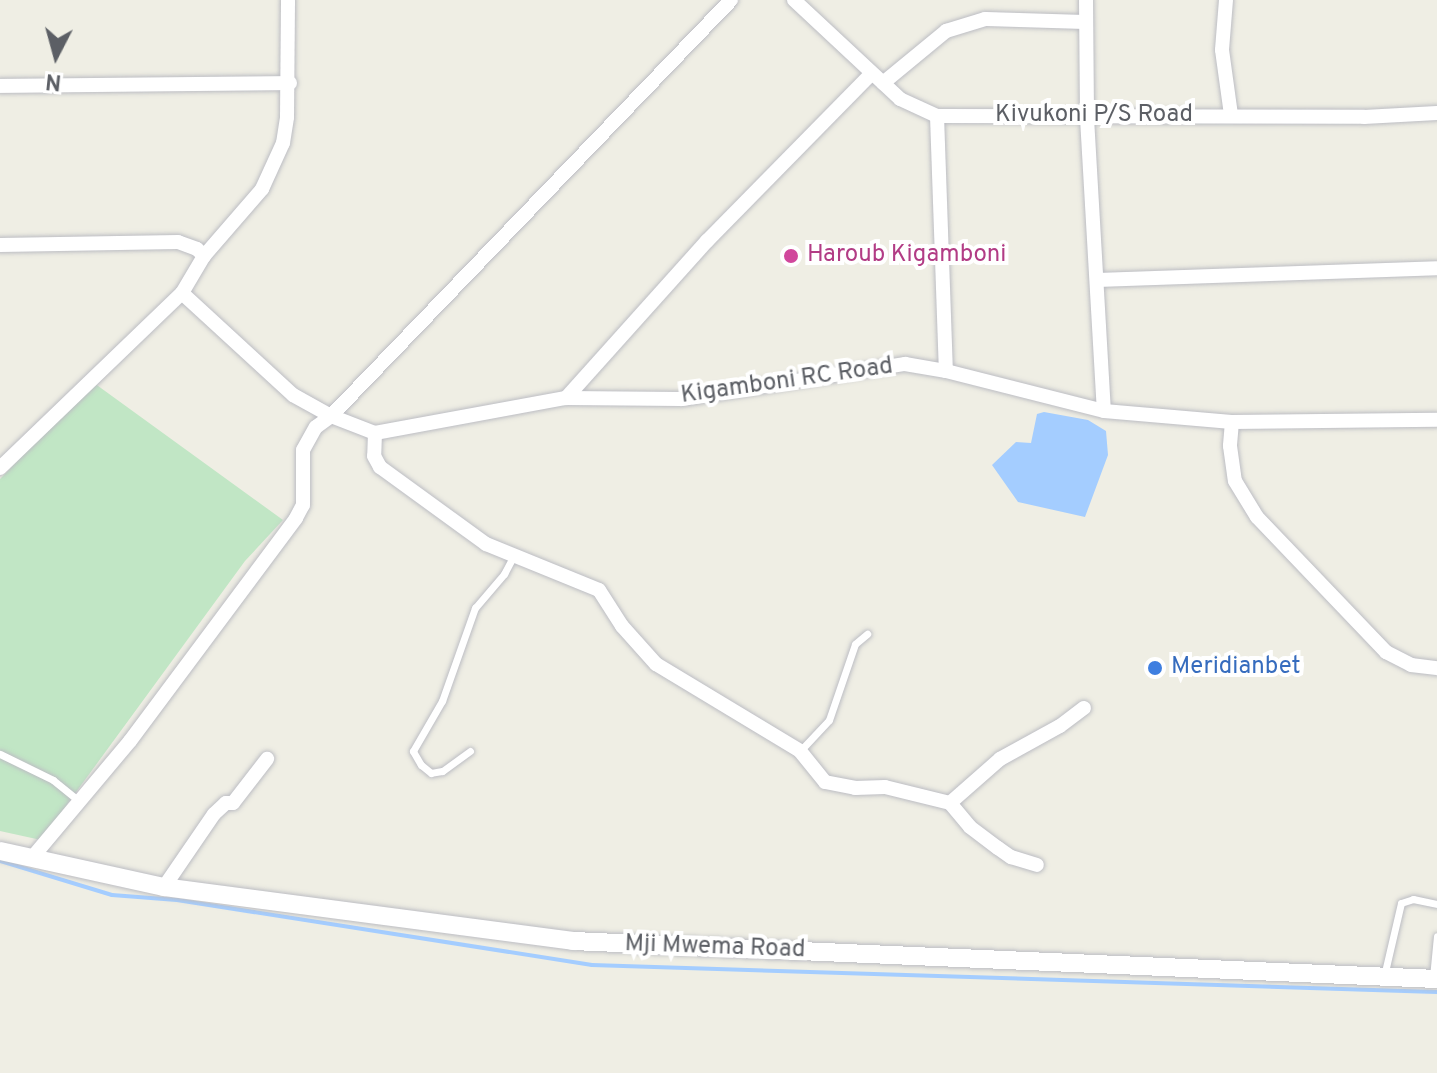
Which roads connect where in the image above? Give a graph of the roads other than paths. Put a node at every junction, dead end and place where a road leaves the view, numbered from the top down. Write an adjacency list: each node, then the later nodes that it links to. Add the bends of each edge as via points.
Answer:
1 (288, 0): 8 (street)
2 (731, 0): 22 (street)
3 (794, 0): 7 (street, Kivukoni P/S Road)
4 (1086, 0): 6 (street)
5 (1226, 0): 11 (street, via 1222,50)
6 (1086, 22): 7 (street, via 985,19 946,31); 13 (street)
7 (877, 78): 12 (street, Kivukoni P/S Road, via 919,111); 20 (street, via 707,241)
8 (290, 83): 9 (street); 15 (street, via 275,166 262,189)
9 (0, 86)
10 (1437, 113): 11 (street, Kivukoni P/S Road)
11 (1231, 115): 13 (street, Kivukoni P/S Road)
12 (937, 116): 13 (street, Kivukoni P/S Road); 19 (street)
13 (1087, 118): 17 (street)
14 (0, 245): 15 (street, via 178,242)
15 (204, 256): 18 (street)
16 (1437, 268): 17 (street)
17 (1097, 280): 21 (street)
18 (182, 293): 22 (street, via 293,395); 26 (street)
19 (946, 371): 20 (street, Kigamboni RC Road, via 882,365 681,399); 21 (street, Kigamboni RC Road)
20 (566, 398): 25 (street, Kigamboni RC Road)
21 (1104, 411): 24 (street, Kigamboni RC Road)
22 (331, 416): 25 (street); 35 (street, via 316,427 303,450 303,505 296,518)
23 (1437, 420): 24 (street, Kigamboni RC Road)
24 (1232, 422): 29 (street, via 1235,481 1257,517 1386,652 1411,665)
25 (375, 433): 27 (street, via 374,456 380,467 486,544)
26 (0, 468)
27 (513, 557): 31 (lane, via 475,608 442,701 413,751 431,773); 32 (street, via 599,590 656,664)
28 (867, 634): 32 (lane, via 855,644 829,720)
29 (1437, 668)
30 (1084, 708): 36 (street, via 1000,759)
31 (470, 751)
32 (800, 751): 36 (street, via 825,782 835,786 885,787)
33 (0, 754): 35 (lane, via 53,780)
34 (267, 759): 40 (street, via 233,803 214,814)
35 (80, 802): 38 (street)
36 (950, 803): 39 (street, via 998,848)
37 (0, 851): 38 (main road, Mji Mwema Road)
38 (31, 859): 40 (main road, Mji Mwema Road)
39 (1037, 865)
40 (164, 887): 43 (main road, Mji Mwema Road, via 573,941)
41 (1437, 904): 43 (lane, via 1413,899 1401,903)
42 (1437, 936): 44 (lane)
43 (1384, 976): 44 (main road, Mji Mwema Road)
44 (1435, 979)

